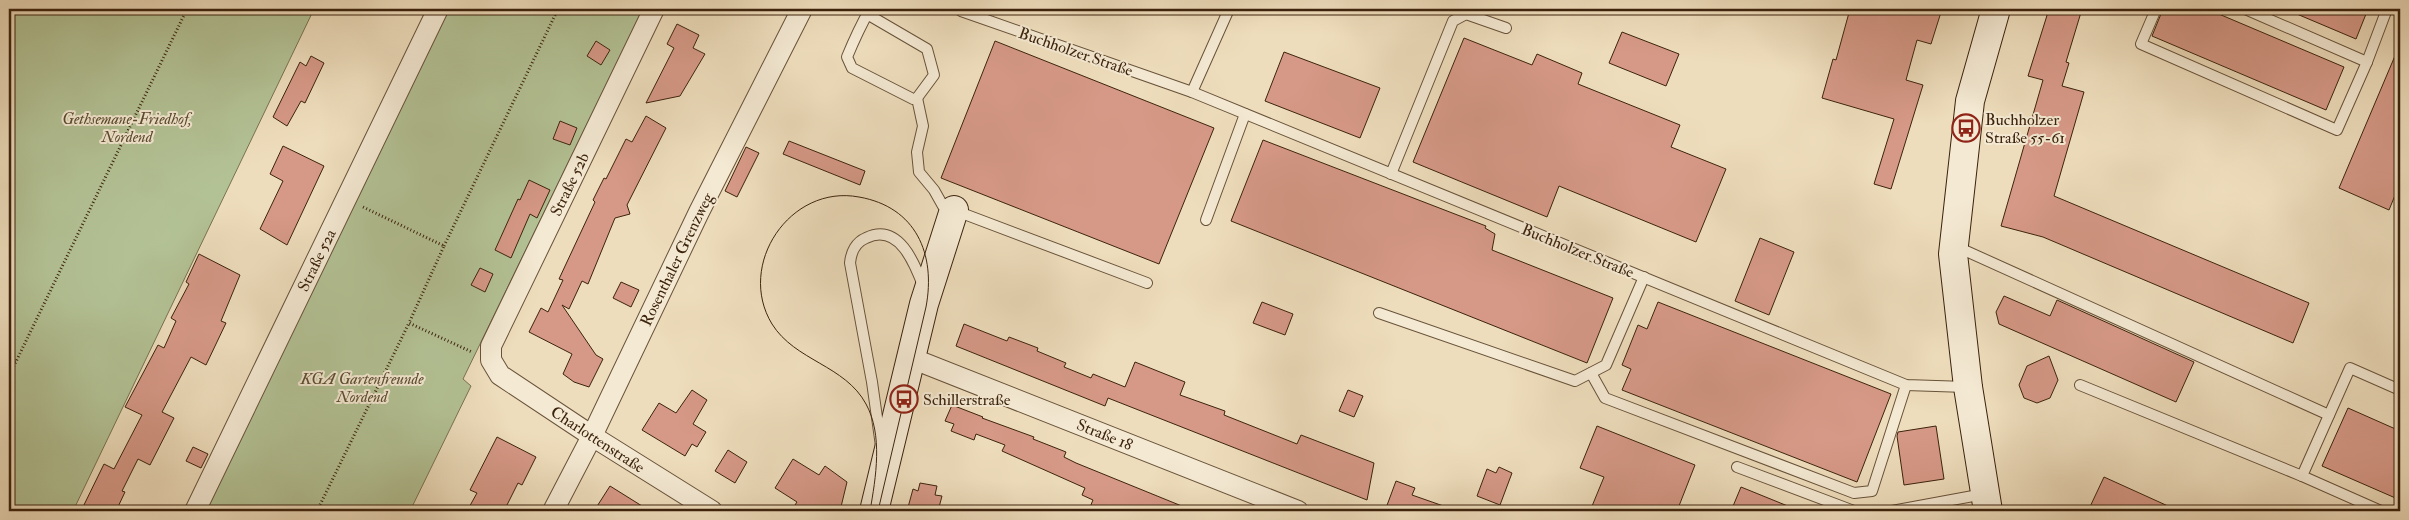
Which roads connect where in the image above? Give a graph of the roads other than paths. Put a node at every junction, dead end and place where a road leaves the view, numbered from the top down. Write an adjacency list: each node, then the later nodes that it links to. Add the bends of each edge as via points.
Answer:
1 (438, 9): 37 (street, Straße 52a)
2 (654, 9): 25 (street, Straße 52b, via 491,346)
3 (802, 9): 32 (street, Rosenthaler Grenzweg, via 698,212)
4 (1229, 9): 13 (lane)
5 (1996, 9): 19 (street, via 1970,101)
6 (2156, 9): 12 (lane, via 2141,44 2337,130)
7 (2245, 9): 12 (lane)
8 (2387, 9): 12 (lane)
9 (960, 10): 13 (lane, Buchholzer Straße)
10 (869, 12): 14 (lane, via 928,49 934,75); 14 (lane, via 847,57 852,68 913,99)
11 (1506, 28): 16 (lane, via 1466,14 1453,21)
12 (2367, 62)
13 (1192, 92): 15 (lane, Buchholzer Straße)
14 (917, 98): 17 (lane, via 923,126 917,152 919,172 943,206)
15 (1245, 114): 16 (lane, Buchholzer Straße); 18 (lane)
16 (1391, 174): 20 (lane, Buchholzer Straße)
17 (954, 210): 21 (lane); 22 (street)
18 (1206, 220)
19 (1954, 246): 29 (street); 31 (lane)
20 (1644, 277): 26 (lane, via 1606,365); 27 (lane, Buchholzer Straße)
21 (1147, 282)
22 (927, 296): 24 (street); 34 (lane, via 909,254 897,241 879,234 863,239 853,251 850,263)
23 (1379, 313): 26 (lane, via 1574,381)
24 (911, 358): 34 (street); 41 (street, Straße 18)
25 (491, 360): 32 (street, Charlottenstraße, via 500,375)
26 (1591, 373): 27 (lane, via 1605,398 1854,493 1872,491)
27 (1906, 385): 29 (lane, Buchholzer Straße)
28 (2080, 385): 35 (lane)
29 (1968, 387): 36 (street)
30 (2400, 390): 31 (lane, via 2350,368)
31 (2329, 415): 35 (lane)
32 (592, 436): 38 (street, Rosenthaler Grenzweg); 39 (street, Charlottenstraße)
33 (1737, 467): 42 (lane)
34 (884, 469): 40 (street)
35 (2302, 476): 44 (lane)
36 (1987, 503): 43 (lane)
37 (195, 511)
38 (554, 511)
39 (712, 511)
40 (874, 511)
41 (1298, 511)
42 (1854, 511)
43 (1892, 511)
44 (2382, 511)

